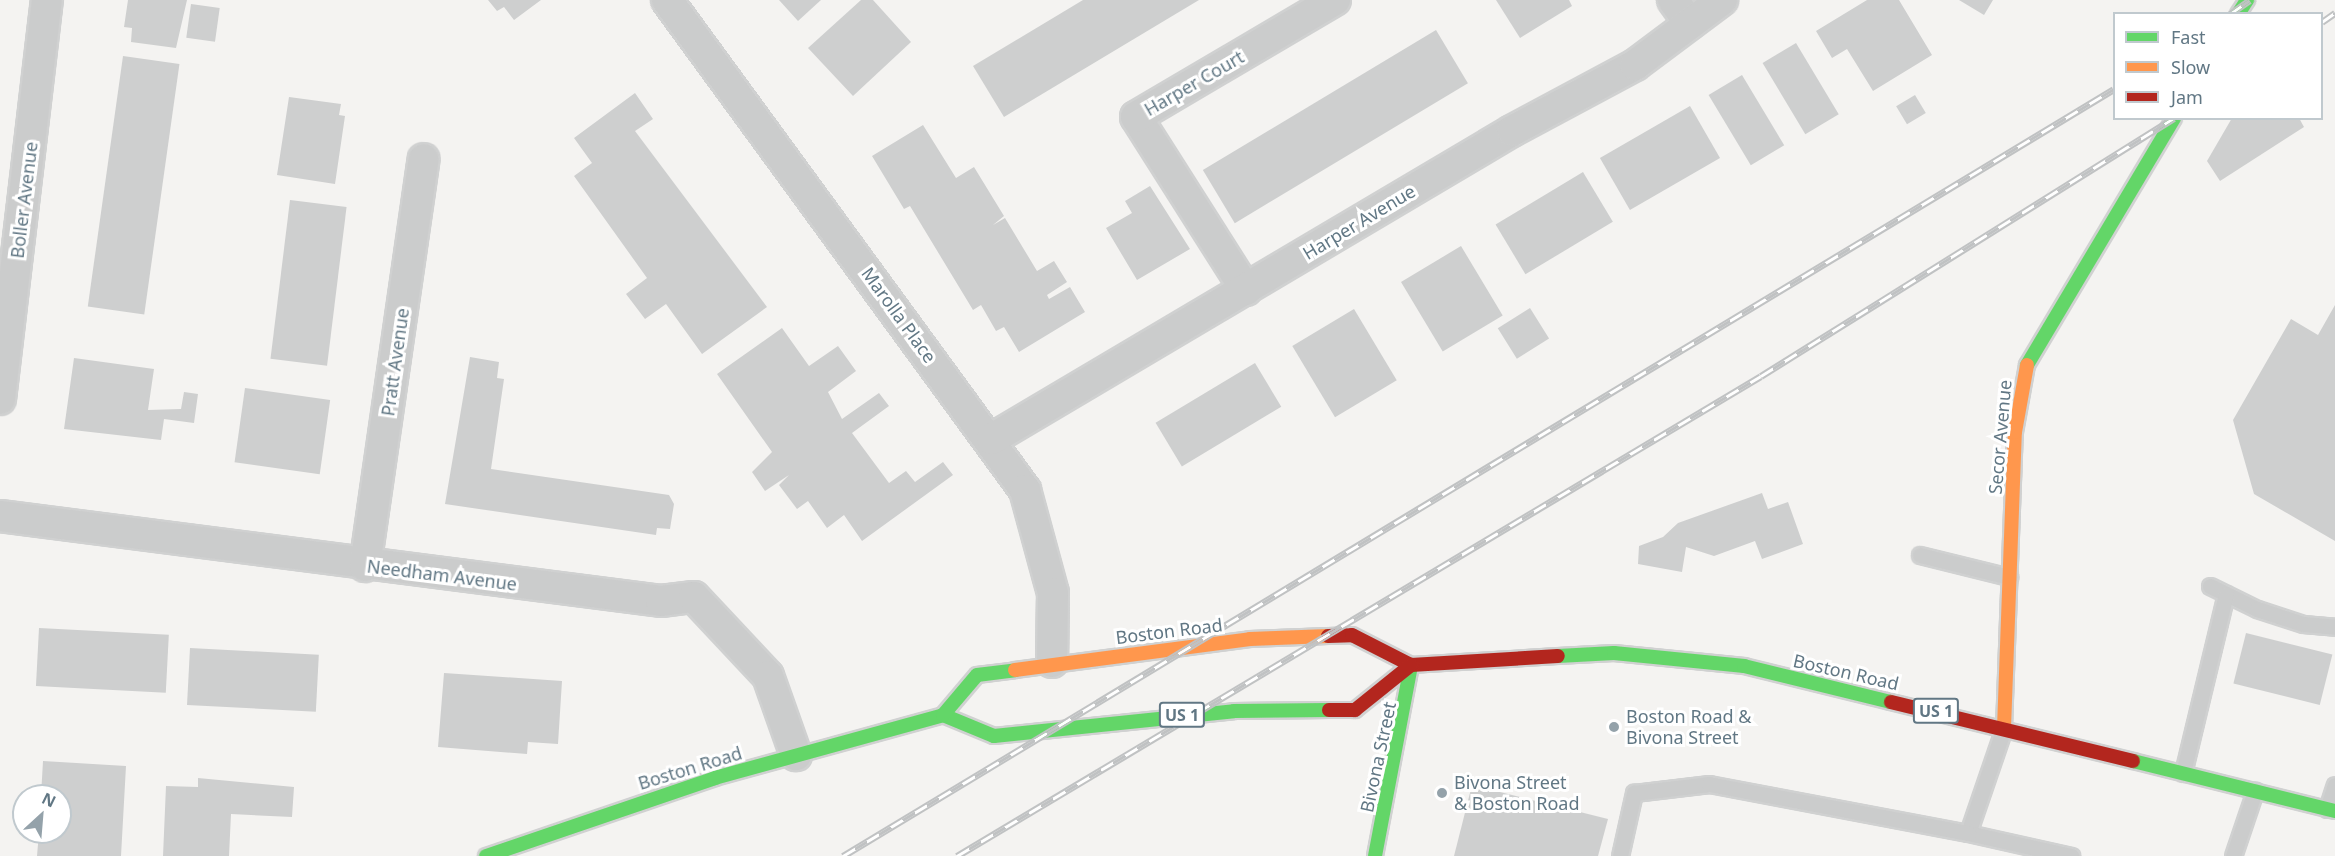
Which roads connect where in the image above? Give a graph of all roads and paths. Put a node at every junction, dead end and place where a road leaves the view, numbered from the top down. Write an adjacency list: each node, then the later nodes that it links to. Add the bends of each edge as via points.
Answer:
1 (47, 0): 9 (street, Boller Avenue)
2 (667, 0): 10 (street, Marolla Place)
3 (1335, 0): 8 (street, Harper Court, via 1136,117)
4 (1722, 0): 5 (street, Harper Avenue)
5 (1682, 12): 8 (street, Harper Avenue, via 1635,64 1512,131)
6 (2173, 120): 14 (main road, Secor Avenue, via 2026,367 2015,432)
7 (424, 159): 13 (street, Pratt Avenue)
8 (1246, 290): 10 (street, Harper Avenue)
9 (0, 399)
10 (992, 440): 18 (street, Marolla Place, via 1026,490 1045,547 1053,593)
11 (0, 516): 13 (street, Needham Avenue)
12 (1920, 555): 14 (lane)
13 (365, 566): 22 (street, Needham Avenue, via 661,601 694,597 768,676)
14 (2009, 577): 21 (main road, Secor Avenue)
15 (2210, 586): 16 (lane)
16 (2226, 594): 17 (lane, via 2303,624); 23 (lane)
17 (2335, 627)
18 (1052, 662): 19 (main road, Boston Road, via 1250,639 1352,635); 20 (main road, Boston Road, via 977,675)
19 (1411, 665): 20 (main road, US 1, via 1355,710 1234,711 994,736); 21 (main road, Boston Road / US 1, via 1614,653 1675,656 1744,666); 29 (main road, Bivona Street, via 1409,698)
20 (943, 715): 22 (main road, Boston Road)
21 (2004, 728): 23 (main road, Boston Road / US 1); 27 (lane)
22 (796, 755): 28 (main road, Boston Road, via 595,816)
23 (2184, 773): 25 (main road, Boston Road / US 1)
24 (2335, 785): 26 (lane)
25 (2255, 791): 26 (main road, Boston Road / US 1); 32 (lane)
26 (2331, 810)
27 (1968, 833): 30 (lane, via 1709,784 1634,793); 31 (lane)
28 (486, 856)
29 (1375, 856)
30 (1620, 856)
31 (2071, 856)
32 (2233, 856)

